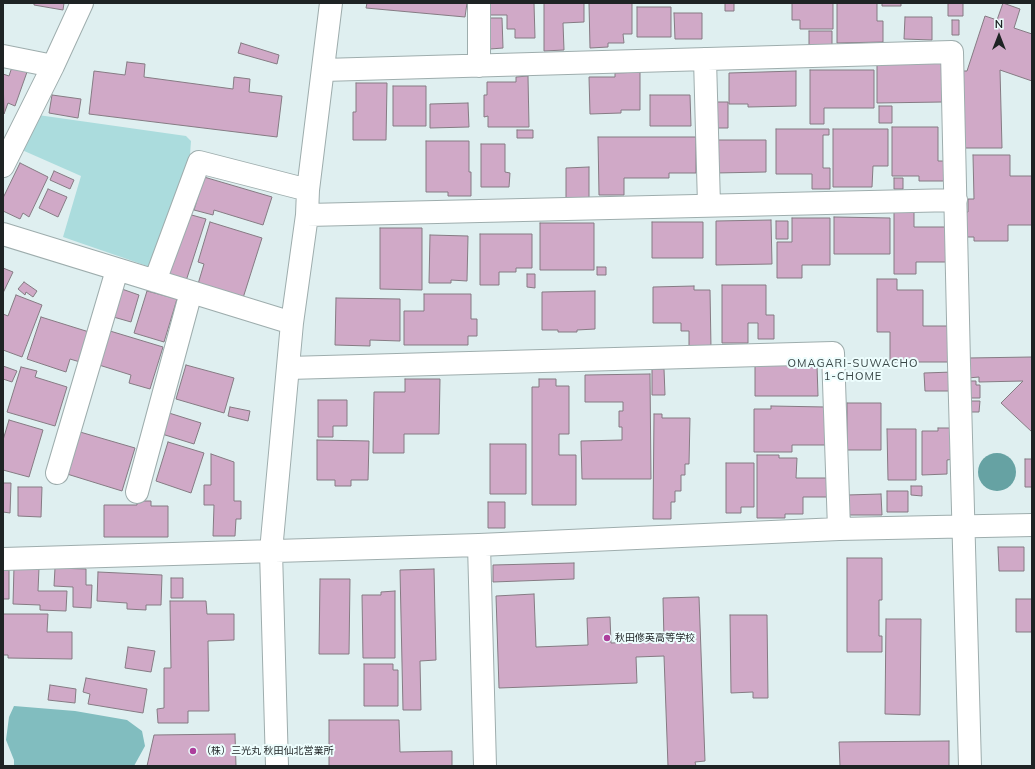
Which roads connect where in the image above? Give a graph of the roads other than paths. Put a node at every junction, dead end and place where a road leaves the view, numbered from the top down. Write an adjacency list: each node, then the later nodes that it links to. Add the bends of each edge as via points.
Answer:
1 (82, 3): 6 (street)
2 (331, 3): 8 (street)
3 (479, 3): 7 (street)
4 (3, 56): 6 (street)
5 (705, 59): 7 (street); 11 (street, via 952,52); 12 (street)
6 (53, 66): 9 (street)
7 (479, 66): 8 (street)
8 (323, 70): 10 (street)
9 (3, 166)
10 (308, 190): 13 (street); 16 (street, via 199,162)
11 (956, 200): 12 (street); 23 (street)
12 (709, 205): 13 (street)
13 (307, 215): 18 (street)
14 (3, 234): 15 (street)
15 (117, 270): 16 (street); 20 (street)
16 (155, 281): 17 (street)
17 (192, 292): 18 (street); 21 (street)
18 (292, 323): 19 (street)
19 (288, 368): 24 (street, via 833,353); 26 (street)
20 (57, 472)
21 (137, 492)
22 (1032, 524): 23 (street)
23 (963, 526): 24 (street); 30 (street)
24 (839, 530): 25 (street)
25 (479, 545): 26 (street); 29 (street)
26 (272, 551): 27 (street); 28 (street)
27 (3, 559)
28 (277, 766)
29 (485, 766)
30 (970, 766)

